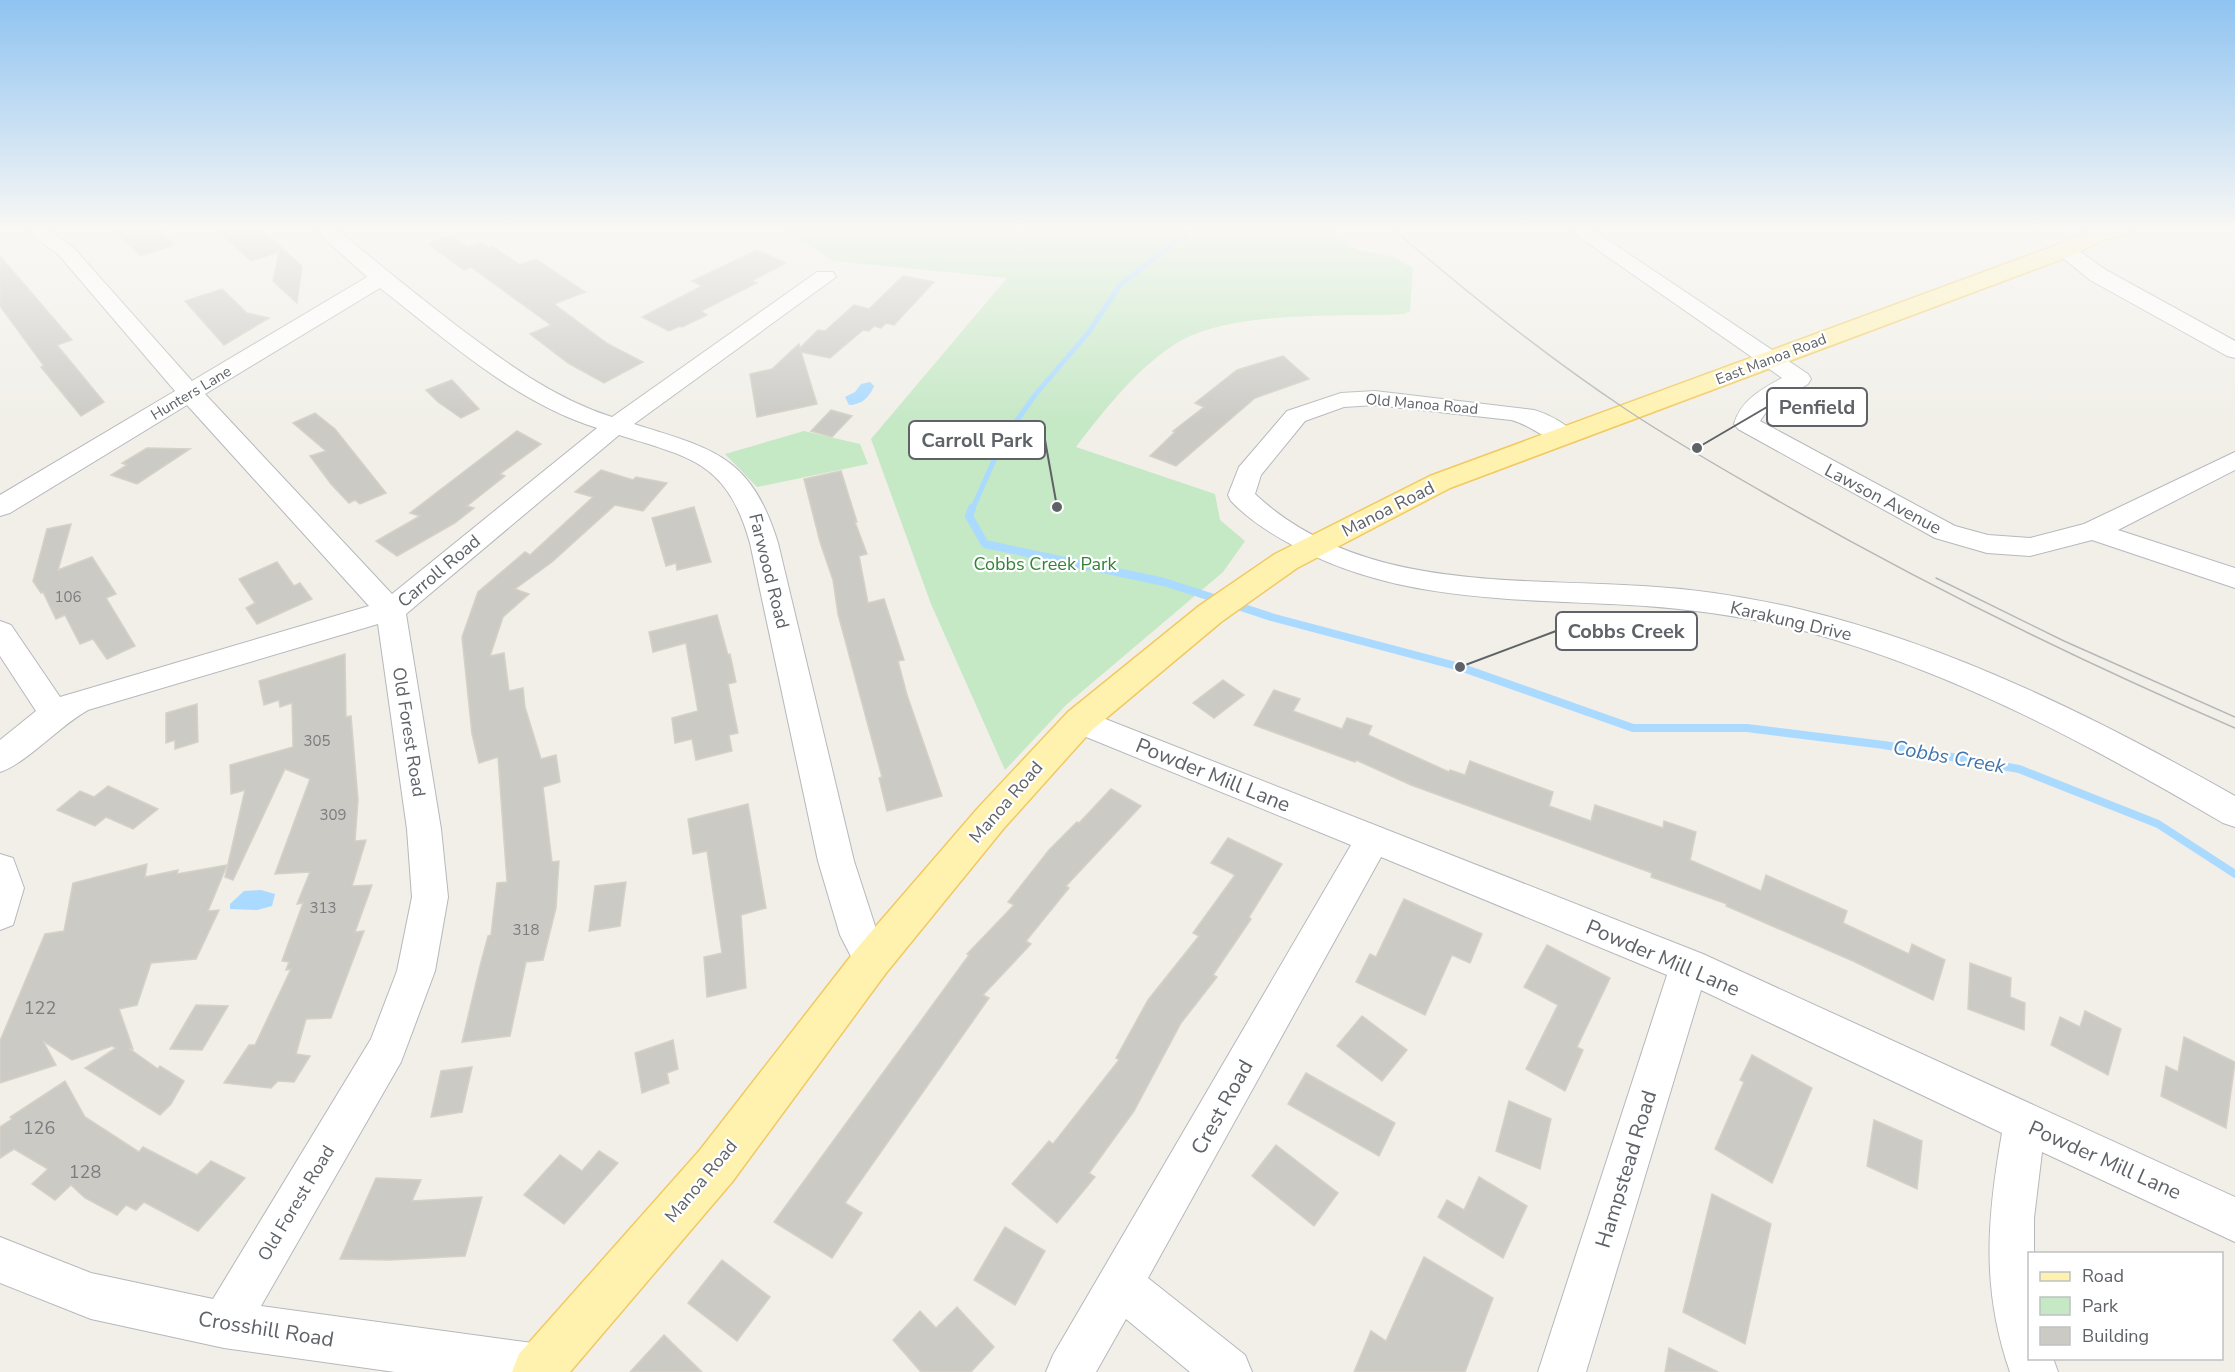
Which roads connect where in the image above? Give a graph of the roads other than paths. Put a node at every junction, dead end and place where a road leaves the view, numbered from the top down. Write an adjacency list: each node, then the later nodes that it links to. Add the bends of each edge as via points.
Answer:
1 (103, 294): 10 (street)
2 (354, 294): 10 (street, Hunters Lane)
3 (402, 294): 12 (street, Farwood Road, via 508,376 544,398)
4 (801, 294): 12 (street, Carroll Road)
5 (1673, 294): 9 (street)
6 (1945, 294): 9 (main road, East Manoa Road)
7 (2130, 294): 8 (street)
8 (2235, 351)
9 (1769, 359): 11 (main road, East Manoa Road); 17 (street, Lawson Avenue, via 1799,379 1757,406 1747,417 1747,424 1945,532 1987,544 2030,547)
10 (190, 393): 16 (street, Hunters Lane); 20 (street)
11 (1623, 416): 13 (main road, Manoa Road)
12 (616, 425): 20 (street, Carroll Road); 29 (street, Farwood Road, via 712,459 751,501 764,543 836,861 859,935)
13 (1563, 436): 15 (street, Old Manoa Road, via 1534,418 1511,412 1384,398 1341,400 1296,416 1248,473); 18 (main road, Manoa Road, via 1440,482)
14 (2235, 460): 17 (street)
15 (1242, 487): 18 (street, Karakung Drive, via 1241,495 1248,504)
16 (0, 507)
17 (2093, 531): 19 (street)
18 (1313, 547): 23 (main road, Manoa Road, via 1210,614); 25 (street, Karakung Drive, via 1354,563 1430,582 1478,589 1694,600 1840,631 1915,655 2041,709)
19 (2235, 579)
20 (391, 610): 22 (street, Carroll Road, via 102,693); 35 (street, Old Forest Road, via 424,829 430,897 416,971 387,1049)
21 (0, 632): 22 (street)
22 (55, 714): 24 (street, Carroll Road)
23 (1080, 721): 26 (street, Powder Mill Lane); 29 (main road, Manoa Road, via 991,818)
24 (0, 759)
25 (2235, 813)
26 (1372, 840): 30 (street, Powder Mill Lane); 34 (street, Crest Road)
27 (0, 869): 28 (street, via 6,888)
28 (0, 914)
29 (872, 960): 37 (main road, Manoa Road, via 716,1166)
30 (1689, 966): 31 (street, Powder Mill Lane); 40 (street, Hampstead Road)
31 (2025, 1124): 32 (street, Powder Mill Lane); 36 (street, via 2011,1202 2012,1299)
32 (2235, 1220)
33 (0, 1260): 35 (street, Crosshill Road, via 91,1296)
34 (1121, 1286): 38 (street, Crest Road); 39 (street)
35 (224, 1324): 37 (street, Crosshill Road)
36 (2028, 1358)
37 (538, 1370)
38 (1071, 1372)
39 (1228, 1372)
40 (1562, 1372)

